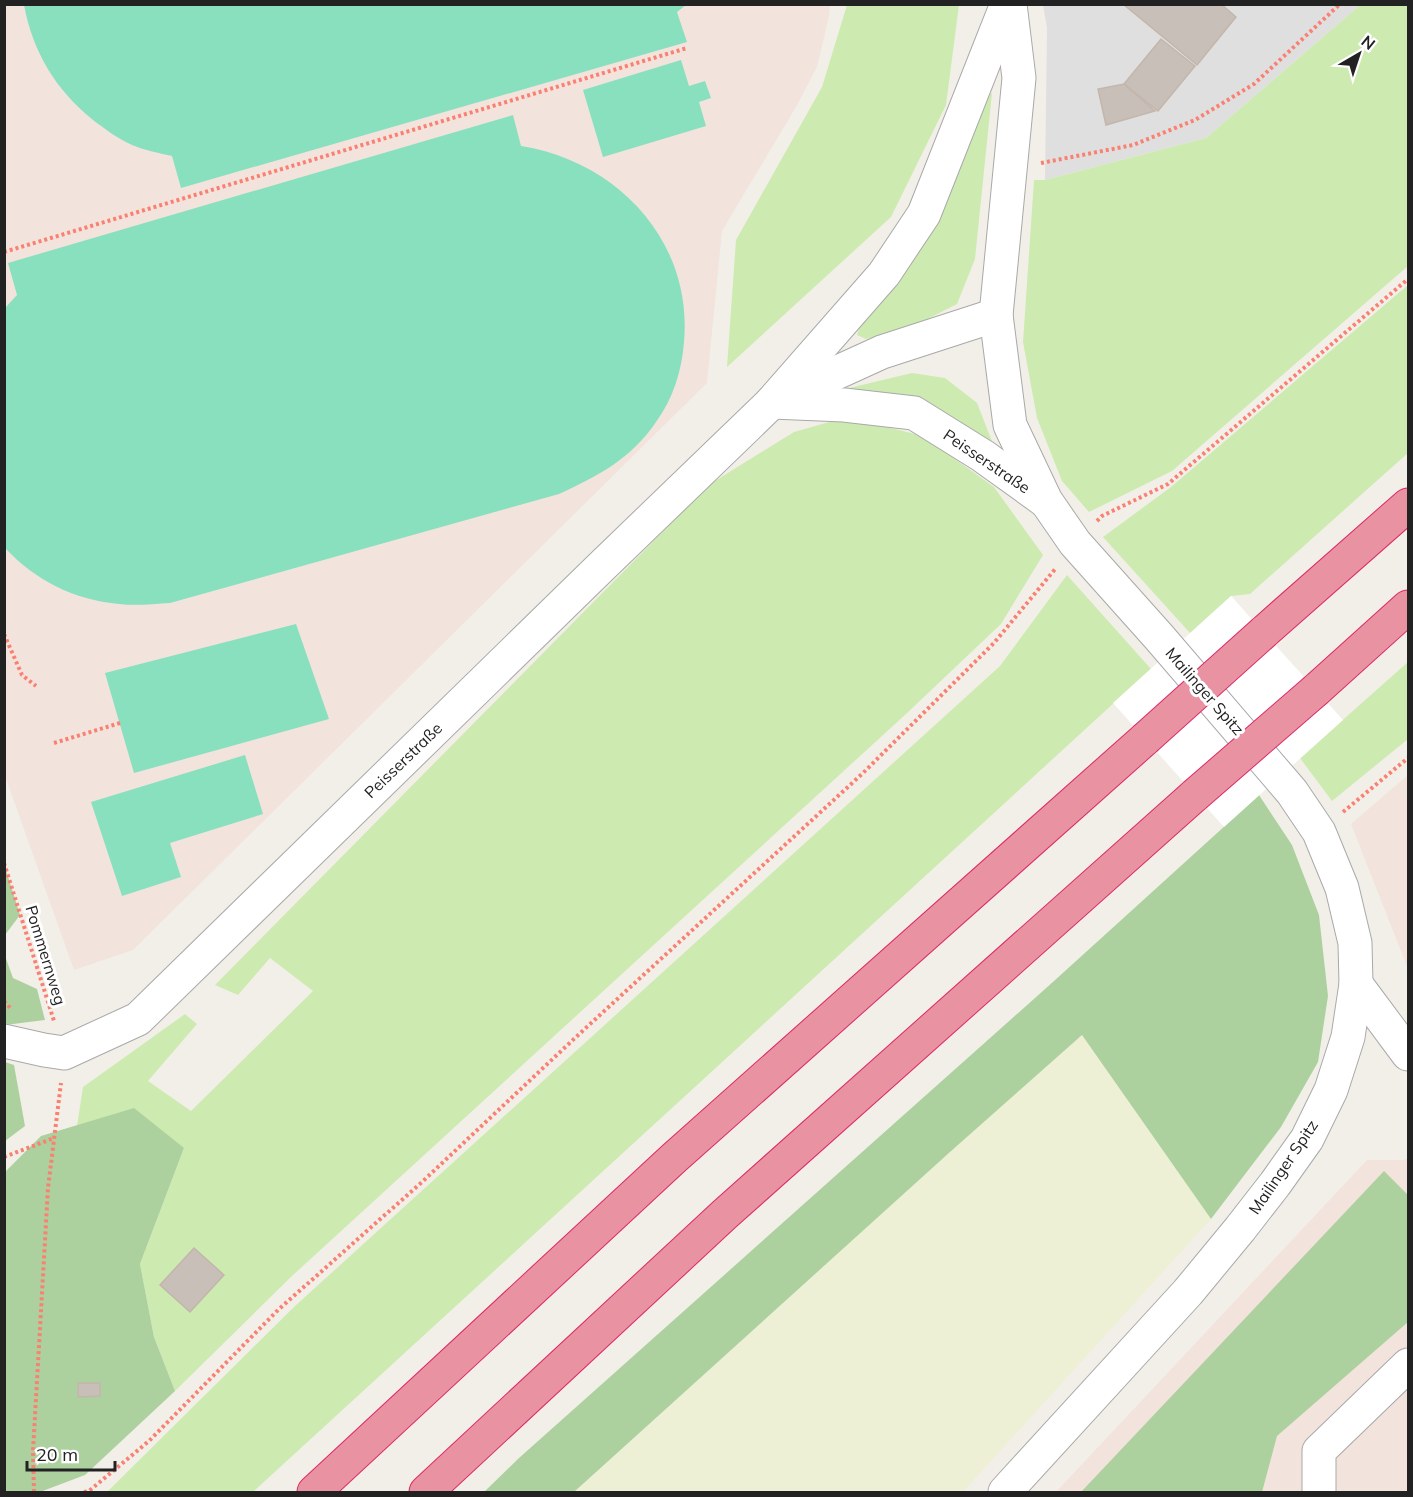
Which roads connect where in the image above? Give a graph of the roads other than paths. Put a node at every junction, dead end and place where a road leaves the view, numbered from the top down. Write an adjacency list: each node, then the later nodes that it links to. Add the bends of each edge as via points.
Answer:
1 (1009, 4): 2 (street, Peisserstraße, via 1019,78); 3 (street, Peisserstraße, via 924,214 884,274)
2 (996, 315): 3 (street, Peisserstraße, via 882,352); 4 (street, Peisserstraße, via 1010,425)
3 (772, 402): 4 (street, Peisserstraße, via 915,413); 8 (street, Peisserstraße, via 138,1019 64,1053)
4 (1046, 501): 7 (street, Mailinger Spitz, via 1076,543 1292,792 1319,832 1342,888 1355,943)
5 (1408, 505): 11 (highway, bridge, via 674,1158)
6 (1408, 608): 12 (highway, bridge, via 725,1214)
7 (1356, 984): 9 (street); 13 (street, Mailinger Spitz, via 1348,1037 1331,1090 1306,1139 1275,1184 1188,1292)
8 (4, 1041)
9 (1408, 1054)
10 (1408, 1365): 14 (street, via 1319,1451)
11 (314, 1492)
12 (426, 1492)
13 (1005, 1492)
14 (1319, 1492)

